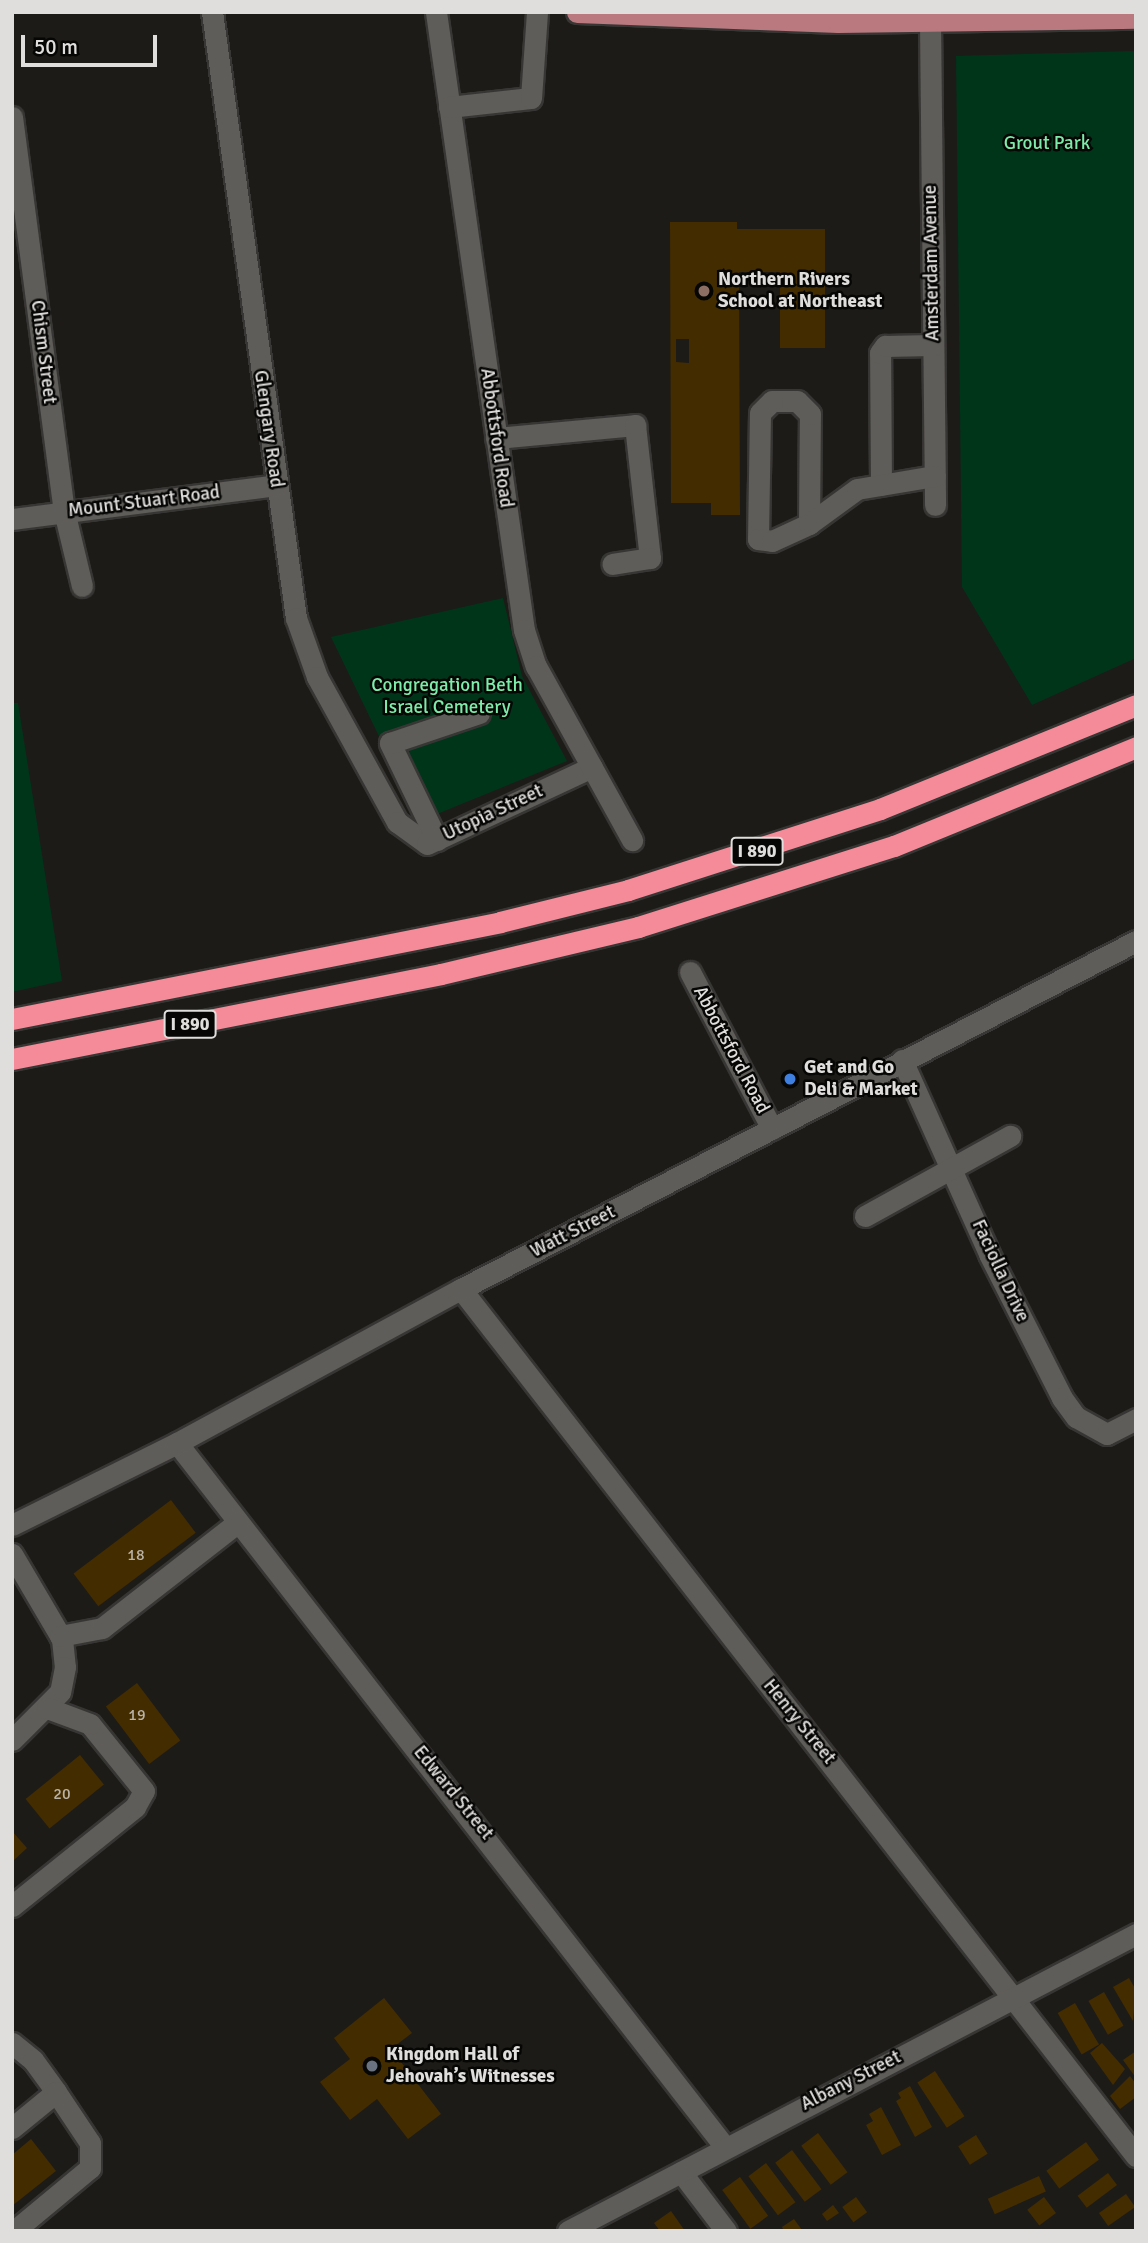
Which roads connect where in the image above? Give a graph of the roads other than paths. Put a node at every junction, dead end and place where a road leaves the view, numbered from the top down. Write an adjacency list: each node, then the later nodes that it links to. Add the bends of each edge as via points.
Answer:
1 (212, 12): 14 (street, Glengary Road)
2 (436, 12): 8 (street, Abbottsford Road)
3 (537, 12): 8 (street, via 531,98)
4 (577, 12): 6 (main road)
5 (1133, 16): 7 (main road)
6 (838, 17): 7 (main road)
7 (930, 21): 11 (street, Amsterdam Avenue)
8 (449, 107): 12 (street, Abbottsford Road)
9 (12, 117): 10 (street, Chism Street)
10 (14, 141): 17 (street, Chism Street)
11 (933, 345): 13 (street, Amsterdam Avenue); 15 (street, via 885,346 880,353)
12 (496, 438): 20 (street, via 635,425 650,558); 25 (street, Abbottsford Road, via 524,630 536,666)
13 (935, 476): 15 (street); 16 (street, Amsterdam Avenue)
14 (276, 485): 17 (street, Mount Stuart Road); 26 (street, Glengary Road, via 296,618 317,677)
15 (881, 485): 19 (street, via 857,489)
16 (935, 505)
17 (64, 511): 18 (street, Mount Stuart Road); 21 (street, Chism Street)
18 (12, 519)
19 (808, 524): 19 (street, via 772,541 758,539 760,413 772,401 797,401 810,414)
20 (611, 564)
21 (82, 586)
22 (1136, 705): 31 (highway, I 890, via 880,809 628,890 500,922)
23 (479, 713): 27 (street, via 390,743)
24 (1136, 747): 32 (highway, I 890, via 894,846 638,927 468,968)
25 (592, 767): 27 (street, Utopia Street); 28 (street, Abbottsford Road)
26 (397, 822): 27 (street, Utopia Street, via 427,844)
27 (437, 840)
28 (632, 840)
29 (1136, 941): 33 (street, Watt Street)
30 (690, 972): 34 (street, Abbottsford Road)
31 (12, 1019)
32 (12, 1059)
33 (902, 1060): 34 (street, Watt Street); 36 (street, Faciolla Drive)
34 (772, 1129): 38 (street, Watt Street)
35 (1010, 1136): 36 (street)
36 (953, 1166): 37 (street); 39 (street, Faciolla Drive, via 989,1254 1062,1398 1076,1417 1107,1434)
37 (865, 1216)
38 (461, 1289): 40 (street, Watt Street); 49 (street, Henry Street)
39 (1136, 1419)
40 (177, 1443): 41 (street, Edward Street); 42 (street, Watt Street)
41 (238, 1522): 44 (street, via 102,1628); 53 (street, Edward Street)
42 (12, 1525)
43 (12, 1554): 44 (street)
44 (60, 1636): 45 (street, via 65,1667 60,1692)
45 (47, 1708): 46 (street); 47 (street, via 90,1724 144,1791 135,1807)
46 (12, 1740)
47 (12, 1906)
48 (1136, 1934): 49 (street, Albany Street)
49 (1012, 1999): 53 (street, Albany Street); 54 (street, Henry Street)
50 (12, 2043): 51 (street, via 33,2060)
51 (56, 2092): 52 (street); 56 (street, via 90,2143 89,2168)
52 (12, 2128)
53 (724, 2146): 55 (street, Albany Street)
54 (1136, 2156)
55 (681, 2172): 57 (street, Albany Street); 58 (street)
56 (14, 2231)
57 (568, 2231)
58 (726, 2231)

